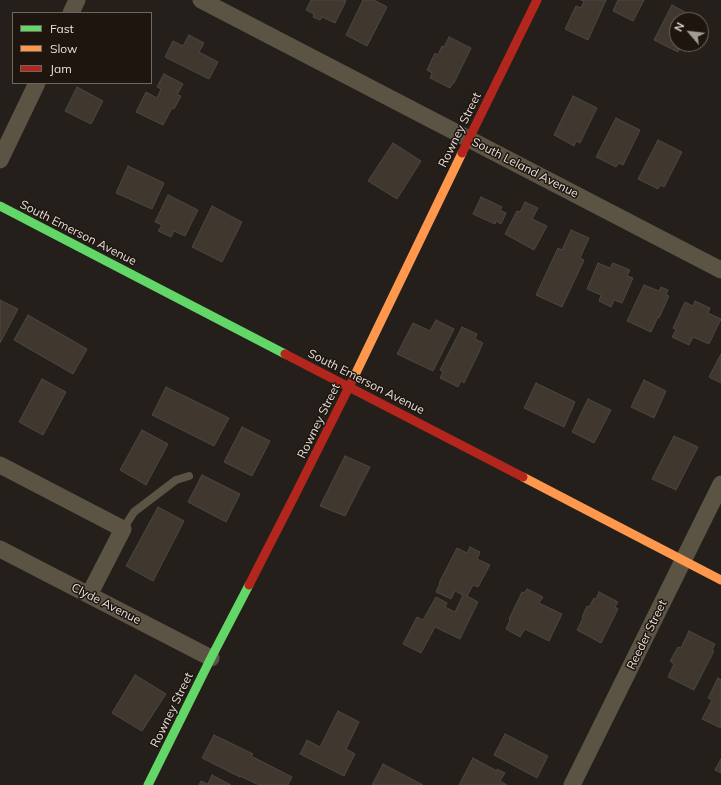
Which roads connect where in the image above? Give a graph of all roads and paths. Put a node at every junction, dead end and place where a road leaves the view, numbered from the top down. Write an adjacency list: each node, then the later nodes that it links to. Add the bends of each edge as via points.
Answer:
1 (77, 0): 4 (street)
2 (201, 0): 6 (street, South Leland Avenue)
3 (537, 0): 6 (street, Rowney Street)
4 (71, 12)
5 (37, 84): 7 (street)
6 (469, 139): 9 (street, South Leland Avenue); 10 (street, Rowney Street)
7 (0, 160)
8 (0, 206): 10 (street, South Emerson Avenue)
9 (721, 270)
10 (349, 387): 16 (street, South Emerson Avenue); 19 (street, Rowney Street)
11 (0, 465): 14 (street)
12 (189, 476): 14 (lane, via 176,480 134,512)
13 (721, 484): 16 (street, Reeder Street)
14 (124, 529): 18 (street)
15 (0, 549): 18 (street, Clyde Avenue)
16 (684, 560): 17 (street, South Emerson Avenue); 21 (street, Reeder Street)
17 (721, 580)
18 (89, 595): 19 (street, Clyde Avenue)
19 (211, 658): 20 (street, Rowney Street)
20 (148, 785)
21 (572, 785)

